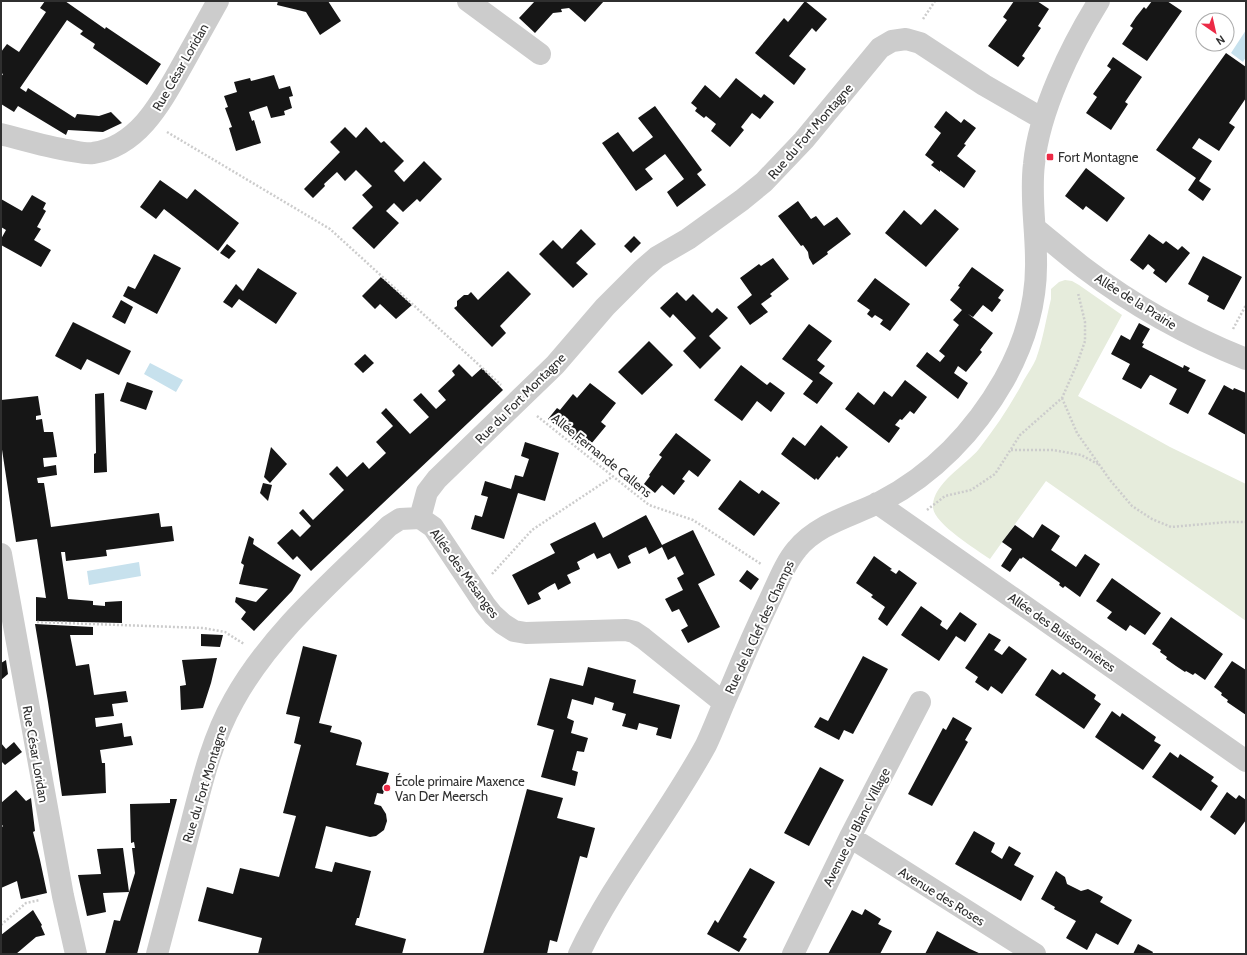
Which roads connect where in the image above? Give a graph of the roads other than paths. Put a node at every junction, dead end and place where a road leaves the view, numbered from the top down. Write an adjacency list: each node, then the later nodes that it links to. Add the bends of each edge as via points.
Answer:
1 (218, 1): 6 (street, Rue César Loridan, via 168,91 148,120 120,143 92,153 82,153)
2 (468, 1): 4 (street)
3 (1099, 1): 5 (street, Rue de la Clef des Champs, via 1082,30)
4 (540, 54)
5 (1043, 119): 7 (street, Rue de la Clef des Champs, via 1033,167); 10 (street, Rue du Fort Montagne, via 984,85 920,43 906,39 892,41 880,48 804,140 764,182 642,270 555,366 437,479 427,492)
6 (1, 134)
7 (1035, 228): 8 (street, Allée de la Prairie, via 1084,268 1154,315 1212,345); 9 (street, Rue de la Clef des Champs, via 1036,273 1029,317 1014,358 996,392 954,447 919,479)
8 (1246, 359)
9 (877, 503): 13 (street, Rue de la Clef des Champs, via 820,529 796,550 780,576); 14 (street, Allée des Buissonnières)
10 (420, 518): 13 (street, Allée des Mésanges, via 432,527 493,614 514,631 634,632); 17 (street, Rue du Fort Montagne, via 400,519 389,526 297,616 262,657 235,699 223,722 204,776)
11 (1, 554): 16 (street, Rue César Loridan, via 62,896)
12 (920, 702): 15 (street, Avenue du Blanc Village)
13 (724, 703): 18 (street, Rue de la Clef des Champs, via 704,747 607,902)
14 (1246, 762)
15 (850, 837): 19 (street, Avenue du Blanc Village); 20 (street, Avenue des Roses)
16 (76, 954)
17 (157, 954)
18 (579, 954)
19 (793, 954)
20 (1035, 954)

